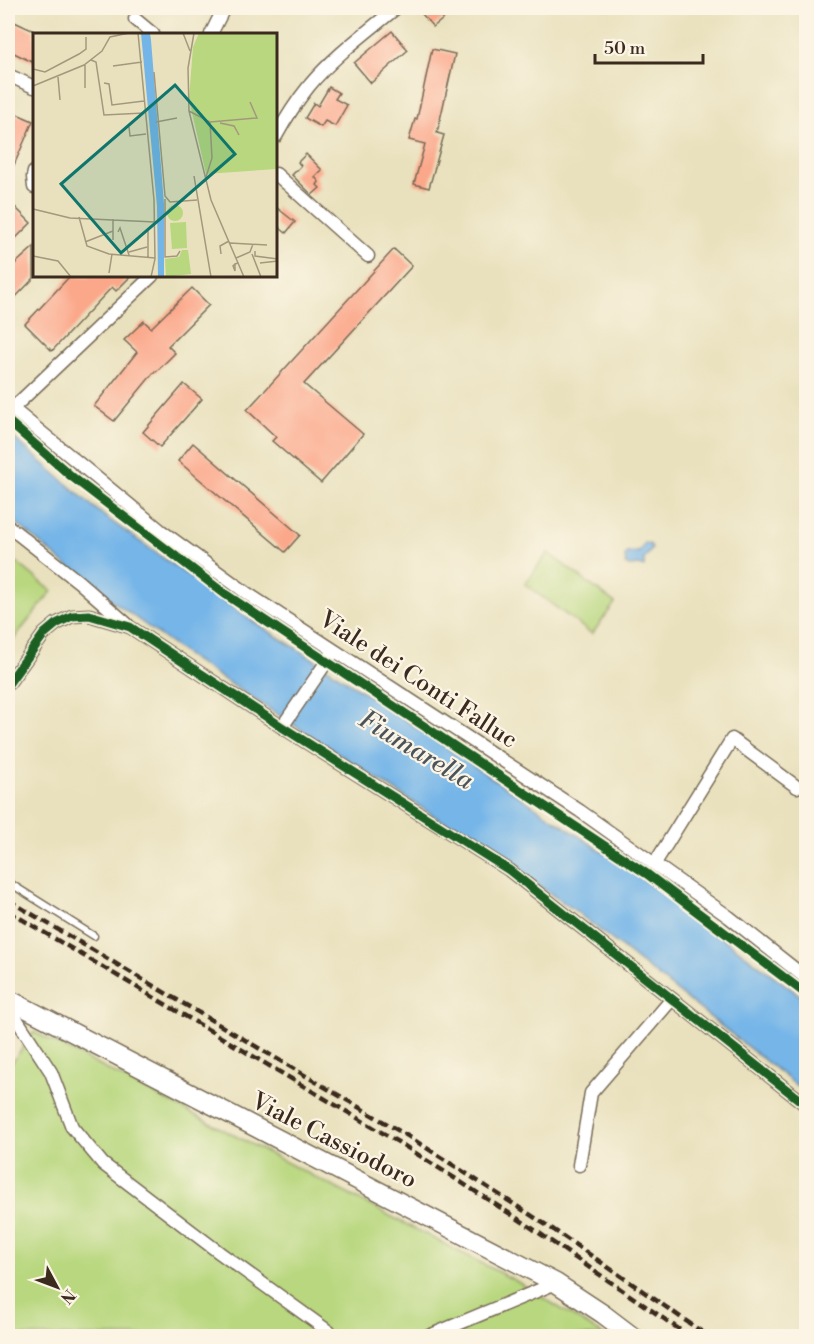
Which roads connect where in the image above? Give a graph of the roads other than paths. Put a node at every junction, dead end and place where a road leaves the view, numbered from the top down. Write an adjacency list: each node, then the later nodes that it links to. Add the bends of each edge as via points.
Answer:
1 (224, 8): 5 (street)
2 (396, 8): 8 (street, via 311,84)
3 (135, 19): 4 (street)
4 (152, 33)
5 (212, 33)
6 (8, 75): 7 (street)
7 (33, 87)
8 (278, 133)
9 (278, 176): 10 (street)
10 (368, 256)
11 (150, 278): 12 (street)
12 (10, 407): 15 (street, Viale dei Conti Falluc, via 160,530)
13 (8, 526): 14 (street)
14 (130, 627): 16 (street, via 89,615 72,616 44,634); 17 (street)
15 (334, 651): 17 (street); 19 (street, Viale dei Conti Falluc)
16 (8, 684)
17 (284, 724): 24 (street, via 509,870)
18 (797, 787): 19 (street, via 732,739)
19 (655, 863): 22 (street, Viale dei Conti Falluc)
20 (8, 882): 21 (lane)
21 (94, 936)
22 (805, 975)
23 (8, 999): 28 (main road, Viale Cassiodoro)
24 (672, 999): 26 (street); 27 (street, via 591,1093)
25 (8, 1006): 29 (street, via 51,1072 72,1127 103,1164)
26 (807, 1105)
27 (579, 1165)
28 (556, 1283): 30 (street); 31 (main road, Viale Cassiodoro)
29 (335, 1336)
30 (429, 1336)
31 (632, 1336)

